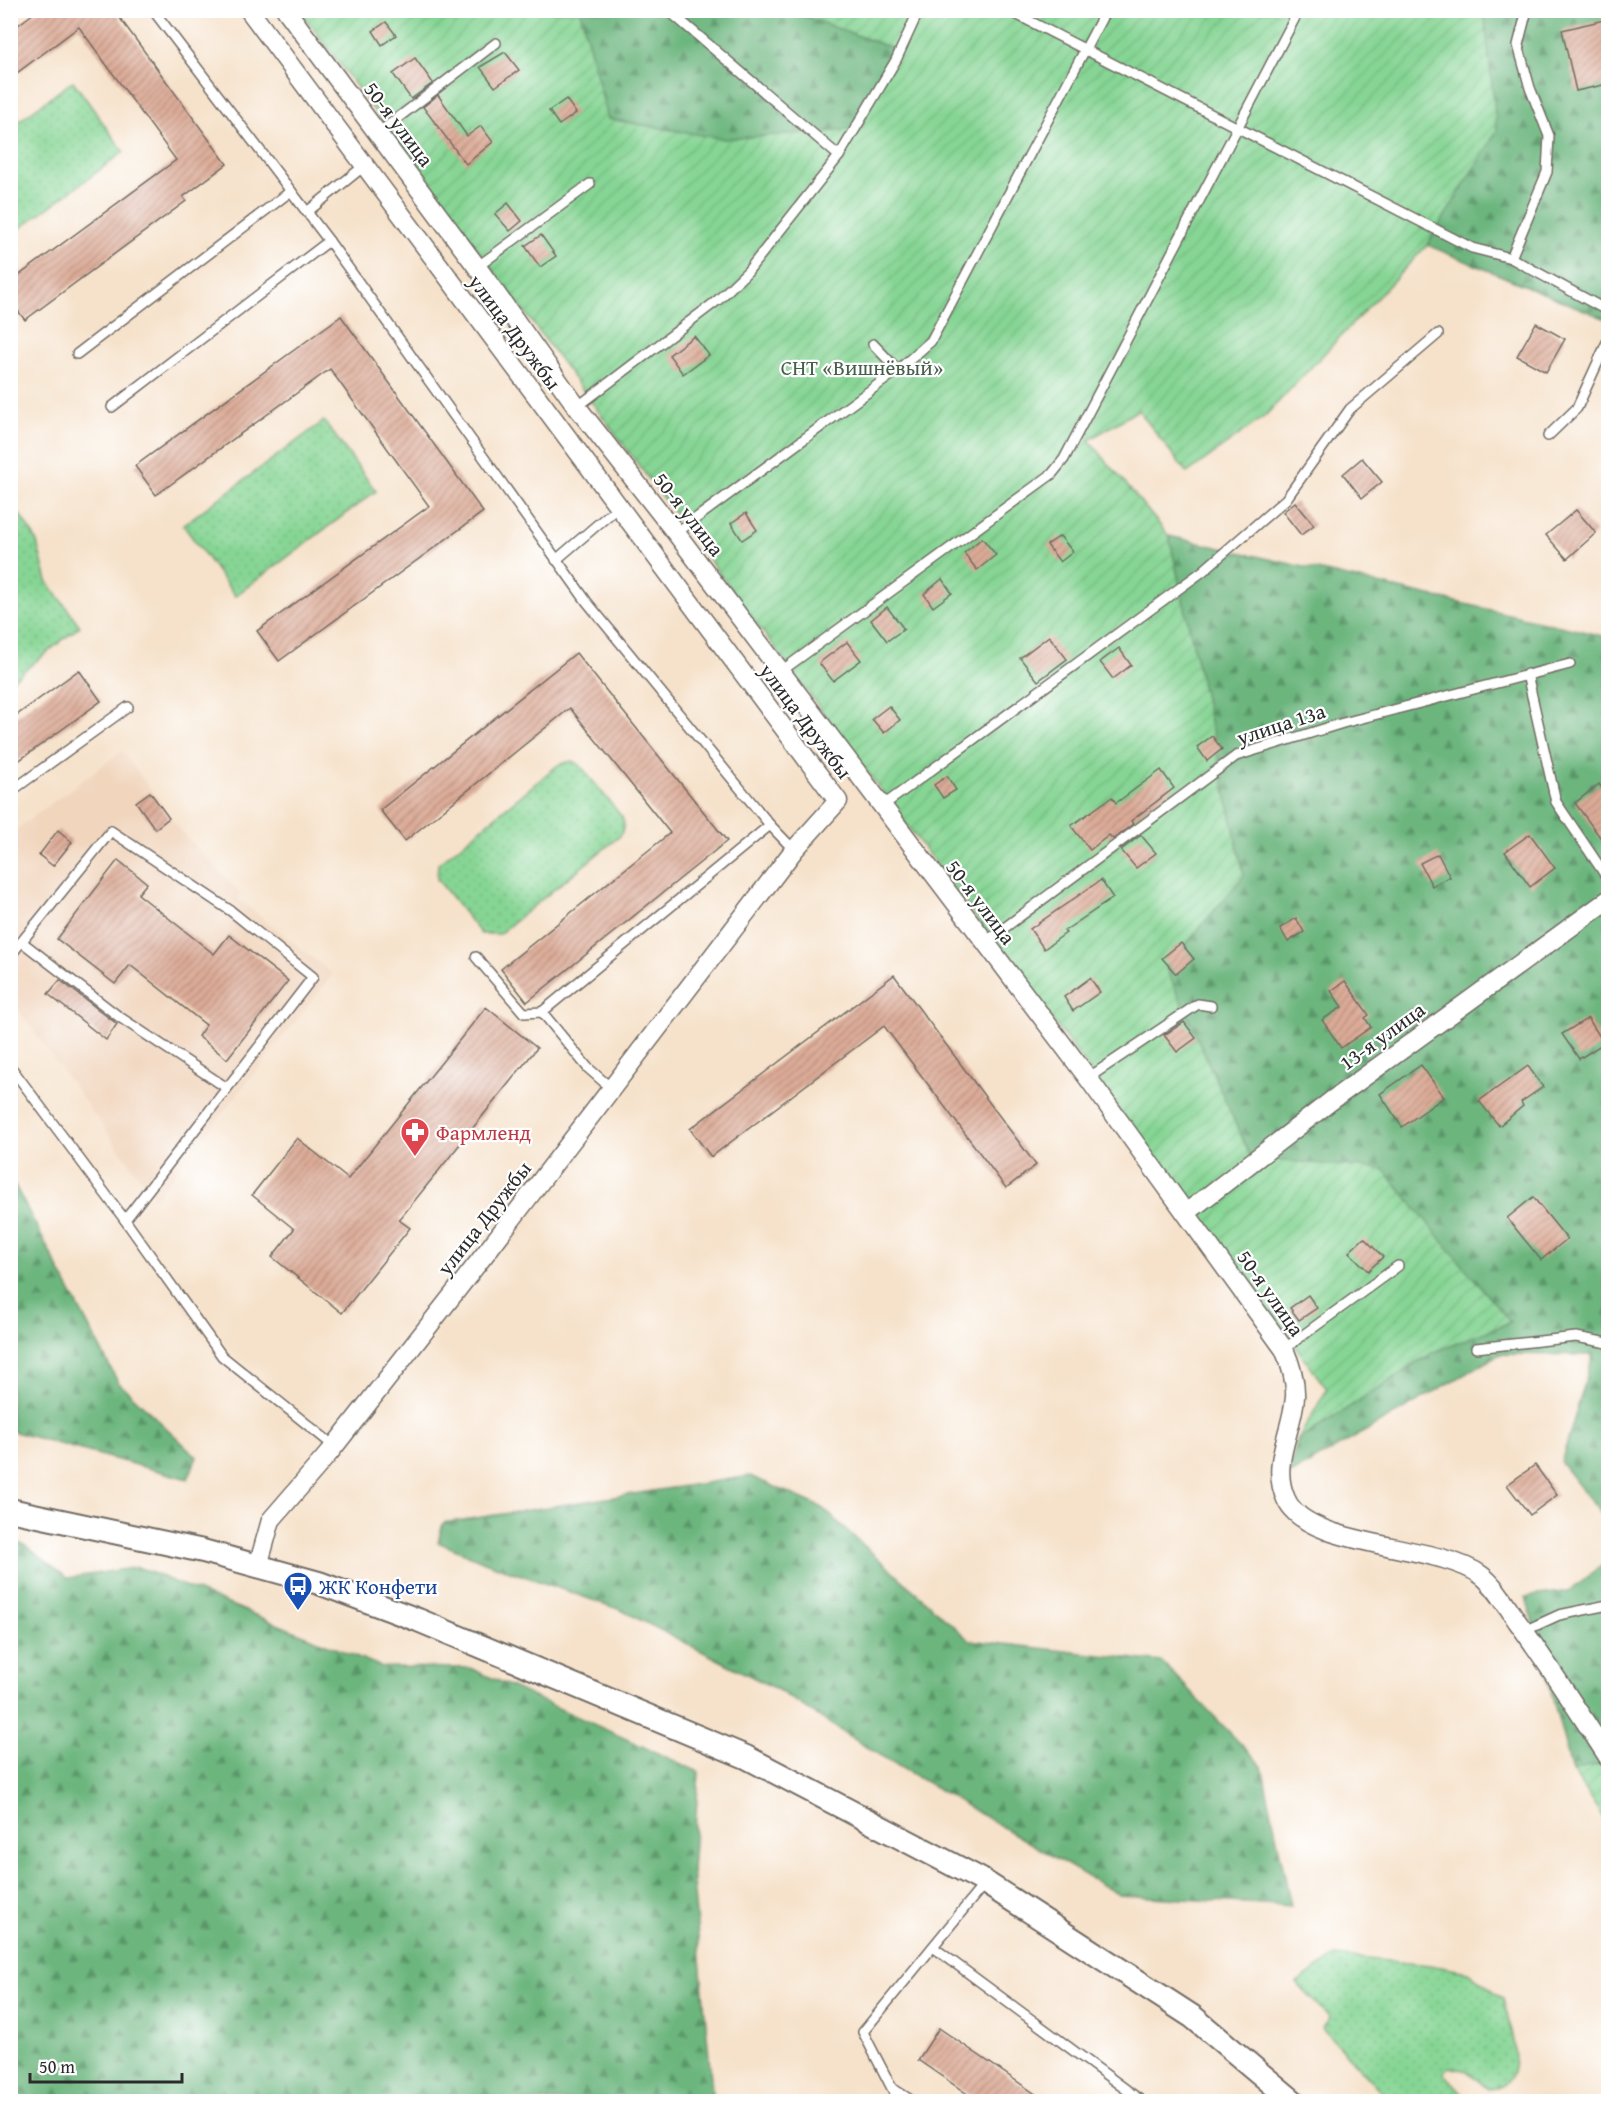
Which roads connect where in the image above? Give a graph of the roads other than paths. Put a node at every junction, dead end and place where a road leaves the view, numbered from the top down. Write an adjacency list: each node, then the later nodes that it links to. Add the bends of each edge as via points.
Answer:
1 (153, 10): 17 (lane)
2 (249, 10): 15 (street, улица Дружбы)
3 (286, 10): 13 (street, 50-я улица)
4 (668, 10): 14 (lane)
5 (919, 10): 14 (lane, via 896,60)
6 (1008, 10): 11 (lane)
7 (1106, 10): 11 (lane)
8 (1299, 10): 12 (lane)
9 (1527, 10): 20 (lane, via 1518,45 1549,136 1547,172)
10 (496, 43): 13 (lane)
11 (1085, 52): 12 (lane); 27 (lane, via 932,341)
12 (1237, 128): 20 (lane, via 1472,248); 35 (lane, via 1064,459 1052,474)
13 (378, 134): 21 (street, 50-я улица)
14 (839, 156): 29 (lane, via 748,272 718,300)
15 (364, 166): 18 (lane); 31 (street, улица Дружбы)
16 (590, 184): 21 (lane)
17 (291, 191): 18 (lane); 26 (lane)
18 (307, 212): 19 (lane)
19 (329, 241): 28 (lane); 33 (lane)
20 (1511, 258): 22 (lane)
21 (477, 267): 29 (street, 50-я улица)
22 (1608, 311)
23 (1438, 334): 39 (lane, via 1350,409 1286,499 1203,571)
24 (1608, 340): 30 (lane, via 1577,408)
25 (873, 344): 27 (lane)
26 (77, 354)
27 (898, 369): 32 (lane)
28 (112, 407)
29 (577, 407): 32 (street, 50-я улица)
30 (1548, 436)
31 (618, 507): 33 (lane); 41 (street, улица Дружбы, via 838,801)
32 (676, 533): 35 (street, 50-я улица)
33 (556, 560): 40 (lane)
34 (1570, 664): 36 (lane, улица 13а)
35 (780, 672): 39 (street, 50-я улица)
36 (1527, 674): 42 (lane, via 1556,802); 45 (lane, улица 13а, via 1236,756)
37 (128, 707): 38 (lane)
38 (10, 792)
39 (881, 807): 45 (street, 50-я улица)
40 (770, 825): 41 (lane); 49 (lane)
41 (794, 850): 53 (street, улица Дружбы)
42 (1608, 879)
43 (1608, 900): 54 (street, 13-я улица, via 1330,1101)
44 (22, 942): 46 (lane); 52 (lane, via 118,1016); 52 (lane, via 111,831 231,910 313,977)
45 (984, 943): 51 (street, 50-я улица)
46 (10, 956)
47 (476, 957): 49 (lane, via 524,1013)
48 (1211, 1006): 51 (lane, via 1198,1004)
49 (542, 1011): 53 (lane, via 588,1068)
50 (10, 1066): 55 (lane)
51 (1088, 1078): 54 (street, 50-я улица)
52 (227, 1088): 55 (lane)
53 (612, 1089): 60 (street, улица Дружбы)
54 (1186, 1213): 59 (street, 50-я улица)
55 (125, 1220): 60 (lane, via 222,1356)
56 (1398, 1266): 59 (lane)
57 (1608, 1343): 58 (lane, via 1576,1337)
58 (1476, 1348)
59 (1284, 1349): 64 (street, 50-я улица, via 1294,1372 1295,1398 1279,1473 1286,1500 1295,1514 1322,1530 1454,1562 1481,1575)
60 (334, 1446): 62 (street, улица Дружбы, via 271,1520)
61 (10, 1510): 62 (street)
62 (258, 1566): 66 (street, via 319,1583 418,1620 746,1757)
63 (1608, 1605): 64 (lane, via 1559,1616)
64 (1524, 1631): 65 (street, 50-я улица)
65 (1608, 1757)
66 (985, 1883): 67 (lane); 72 (street, via 1193,2018)
67 (933, 1947): 68 (lane, via 863,2032); 71 (lane)
68 (893, 2088): 69 (lane); 70 (lane)
69 (899, 2102)
70 (914, 2102)
71 (1143, 2102)
72 (1294, 2102)

